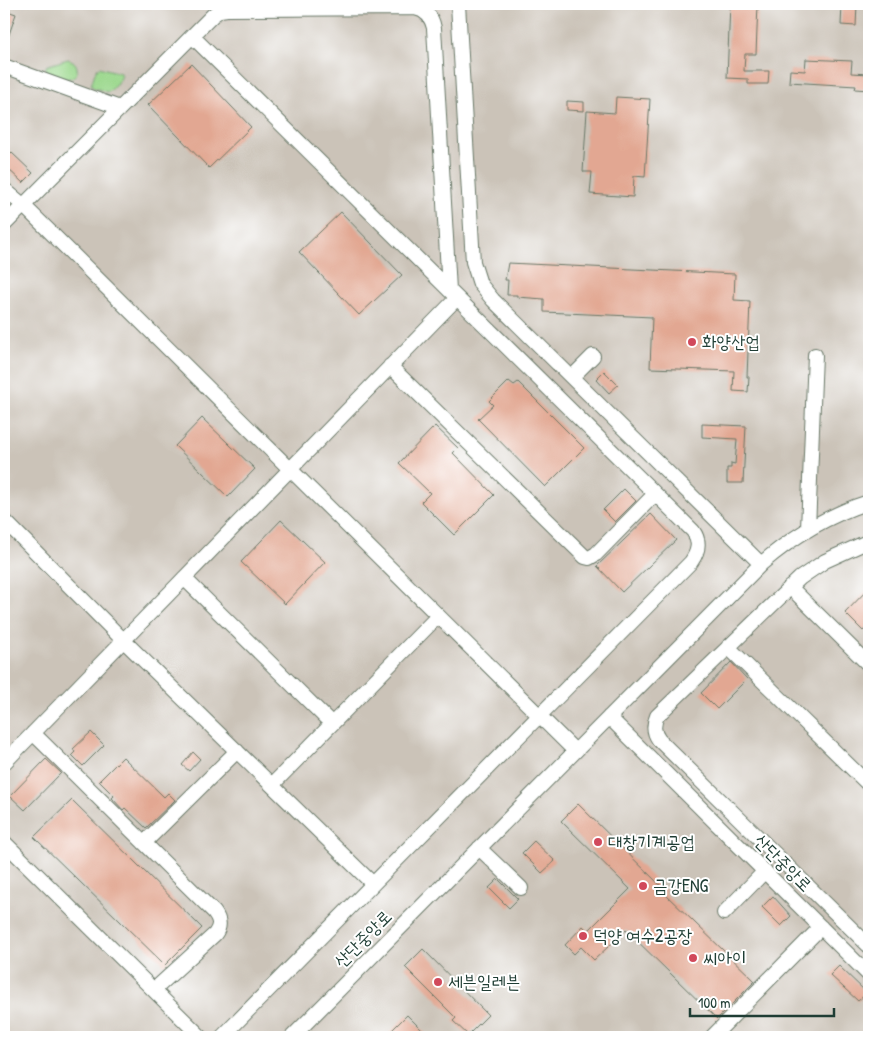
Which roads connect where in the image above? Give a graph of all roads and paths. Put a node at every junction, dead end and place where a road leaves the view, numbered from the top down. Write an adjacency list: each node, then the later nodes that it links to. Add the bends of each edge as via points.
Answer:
1 (458, 4): 12 (street, via 475,270 480,284 494,300)
2 (192, 36): 4 (street); 8 (street); 8 (street, via 213,15 224,9 410,8 426,13 434,28)
3 (4, 66): 4 (street)
4 (120, 108): 6 (street)
5 (4, 189): 6 (street)
6 (23, 205): 7 (street); 13 (street)
7 (4, 225)
8 (453, 294): 11 (street); 14 (street)
9 (815, 355): 17 (street)
10 (593, 356): 12 (street)
11 (390, 366): 13 (street); 14 (street, via 586,557 596,554)
12 (572, 377): 19 (street)
13 (290, 469): 20 (street); 22 (street)
14 (655, 494): 26 (street, via 696,536 695,555)
15 (869, 502): 17 (street, 산단중앙로)
16 (4, 520): 23 (street)
17 (808, 529): 19 (street, 산단중앙로)
18 (869, 541): 21 (street, via 825,561)
19 (761, 564): 27 (street, 산단중앙로)
20 (184, 578): 23 (street); 28 (street)
21 (790, 587): 24 (street); 25 (street)
22 (438, 616): 26 (street); 28 (street)
23 (123, 640): 29 (street); 30 (street)
24 (728, 647): 34 (street); 43 (street, via 657,716 655,734)
25 (869, 665)
26 (539, 716): 31 (street); 39 (street)
27 (609, 717): 31 (street, 산단중앙로); 38 (street, 산단중앙로)
28 (332, 724): 33 (street)
29 (33, 733): 32 (street); 36 (street)
30 (237, 751): 33 (street); 36 (street)
31 (575, 751): 37 (street, 산단중앙로)
32 (4, 763)
33 (272, 785): 39 (street)
34 (869, 785)
35 (4, 842): 45 (street)
36 (144, 843): 45 (street, via 214,912 220,922 216,934)
37 (479, 848): 40 (street); 48 (street, 산단중앙로)
38 (765, 872): 41 (street); 42 (street, 산단중앙로)
39 (373, 884): 47 (street)
40 (521, 888)
41 (724, 913)
42 (821, 927): 44 (street, 산단중앙로); 49 (street)
43 (869, 946)
44 (869, 975)
45 (154, 990): 46 (street)
46 (201, 1037)
47 (222, 1037)
48 (292, 1037)
49 (712, 1037)

